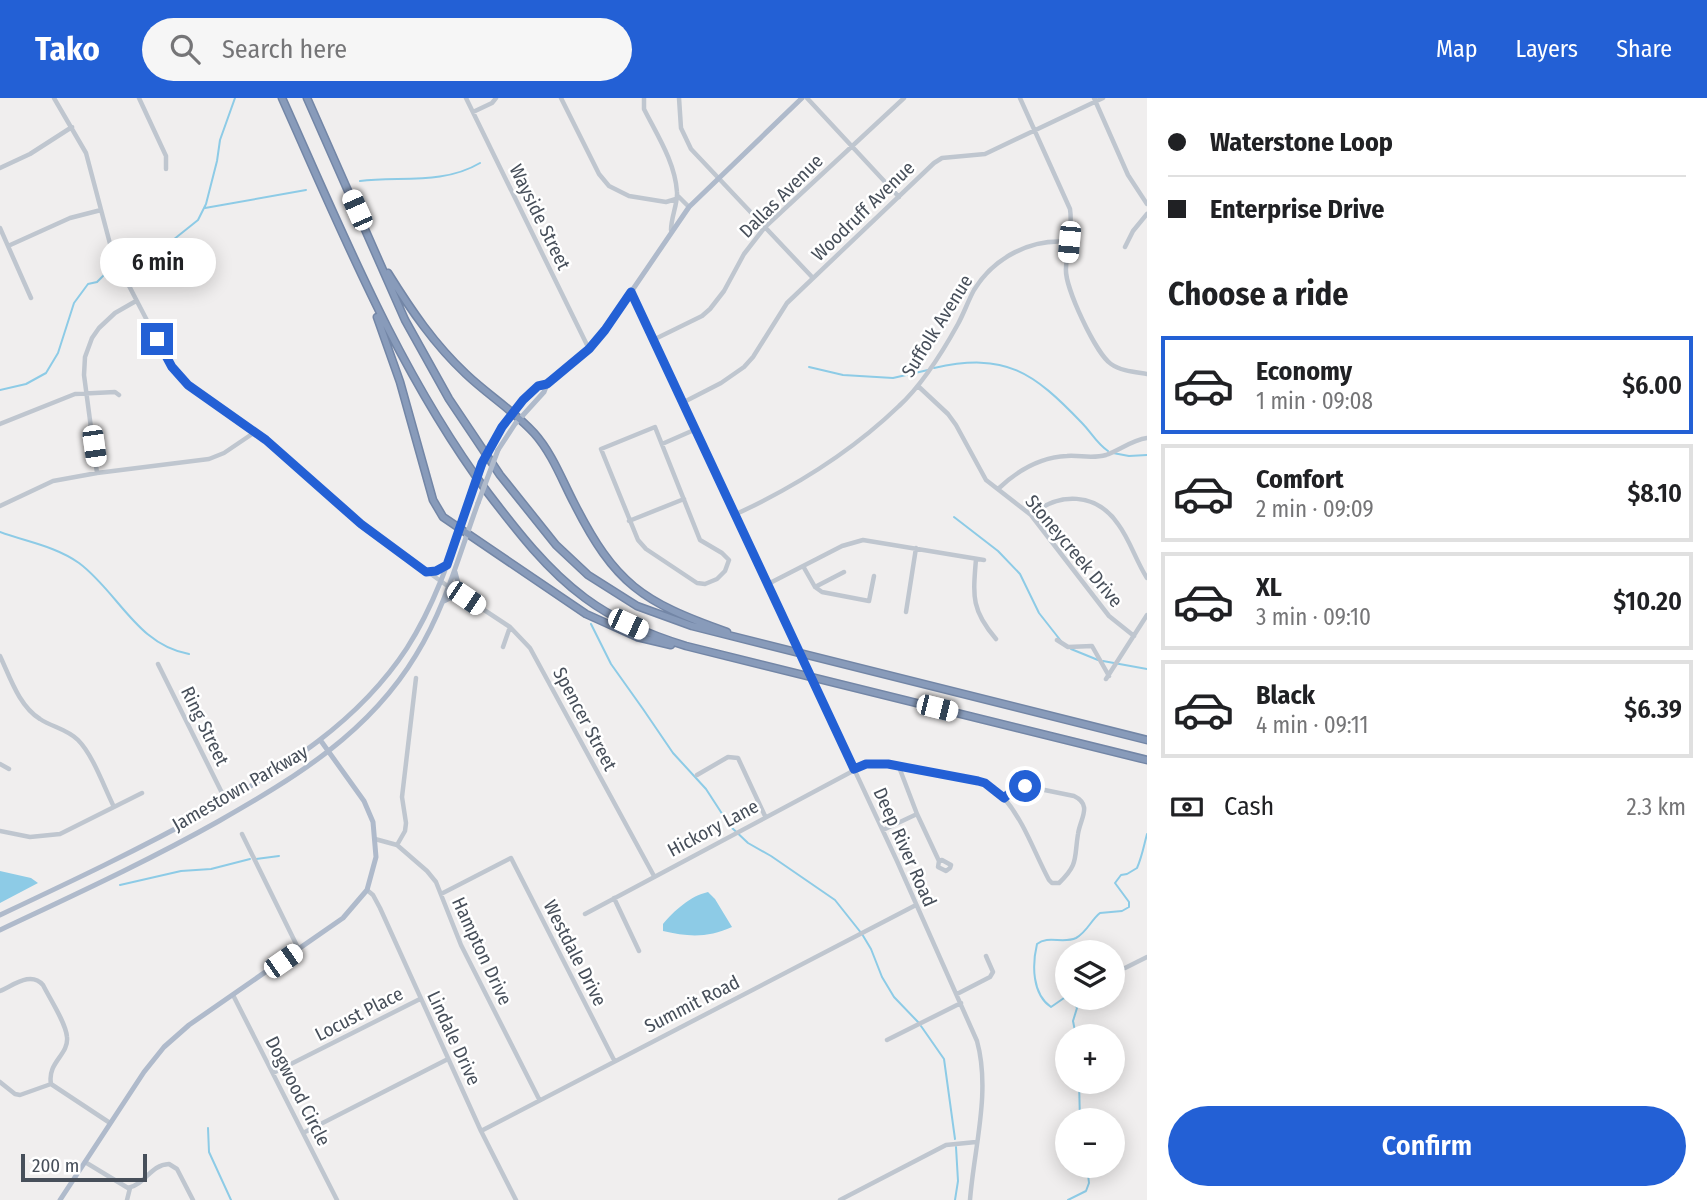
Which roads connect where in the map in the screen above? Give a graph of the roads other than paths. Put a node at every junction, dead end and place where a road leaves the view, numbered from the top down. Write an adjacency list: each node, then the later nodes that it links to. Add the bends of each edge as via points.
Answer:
1 (54, 98): 16 (street)
2 (139, 98): 20 (street, via 166,156)
3 (282, 98): 38 (highway)
4 (307, 98): 36 (highway)
5 (496, 98): 15 (street)
6 (561, 98): 24 (street, via 605,182 623,194)
7 (644, 98): 22 (street, via 644,109 672,166)
8 (679, 98): 21 (street, via 684,139)
9 (804, 98): 18 (street); 21 (main road, Jamestown Parkway)
10 (904, 98): 18 (street, Dallas Avenue)
11 (1020, 98): 17 (street)
12 (1103, 98): 14 (street, Woodruff Avenue)
13 (468, 99): 15 (street, Wayside Street)
14 (1094, 100): 17 (street, Woodruff Avenue); 25 (street, via 1128,175)
15 (473, 112): 43 (street, Wayside Street)
16 (72, 127): 19 (street); 27 (street, via 90,165)
17 (1034, 130): 23 (street, Woodruff Avenue, via 985,154 942,158); 33 (street, via 1070,209)
18 (852, 146): 23 (street); 30 (street, Dallas Avenue)
19 (0, 168)
20 (166, 169)
21 (718, 178): 26 (main road, Jamestown Parkway); 30 (street)
22 (677, 197): 24 (street); 26 (street); 28 (street)
23 (899, 197): 37 (street, Woodruff Avenue)
24 (666, 202): 28 (street)
25 (1147, 204)
26 (689, 207): 32 (main road, Jamestown Parkway)
27 (101, 210): 34 (street, via 69,218); 41 (street, via 113,255)
28 (673, 211): 32 (street)
29 (1147, 214): 35 (street)
30 (765, 227): 37 (street); 42 (street, Dallas Avenue, via 710,309)
31 (0, 228): 34 (street)
32 (671, 230): 39 (main road, Jamestown Parkway)
33 (1069, 242): 44 (street, via 1068,285 1099,352 1119,369); 46 (street, Suffolk Avenue, via 1038,242 990,270)
34 (8, 246): 40 (street)
35 (1125, 247)
36 (378, 257): 50 (highway, via 440,347); 88 (highway, via 410,330 455,409 513,493 566,556 600,584 650,612)
37 (813, 278): 49 (street, Woodruff Avenue, via 787,303 744,367)
38 (366, 287): 64 (highway, via 396,368 433,500); 90 (highway, via 444,429 490,496 542,559 576,591 614,617)
39 (631, 292): 42 (street, Deep River Road); 43 (main road, Jamestown Parkway)
40 (32, 298)
41 (136, 301): 47 (street, via 108,319 92,338 84,363); 54 (street, via 180,377)
42 (653, 340): 49 (street, Deep River Road)
43 (589, 349): 45 (main road, Jamestown Parkway)
44 (1147, 374)
45 (547, 384): 50 (main road, Jamestown Parkway, via 538,386); 51 (main road, Jamestown Parkway)
46 (918, 386): 58 (street, Stoneycreek Drive, via 948,414 986,480); 61 (street, Suffolk Avenue, via 829,464)
47 (86, 393): 48 (street, via 115,392); 52 (street); 57 (street)
48 (119, 396)
49 (682, 402): 53 (street, Deep River Road)
50 (513, 412): 51 (highway); 64 (main road, Jamestown Parkway, bridge, via 493,442)
51 (520, 418): 65 (main road, Jamestown Parkway, bridge, via 498,450); 88 (highway, via 545,447 594,542 625,579 673,612)
52 (0, 424)
53 (694, 430): 56 (street); 61 (street, Deep River Road)
54 (255, 432): 57 (street, via 209,459); 71 (street, via 361,524)
55 (1147, 438): 58 (street, via 1106,455 1042,460)
56 (662, 444): 59 (street); 63 (street, via 655,427 601,449)
57 (97, 473): 60 (street, via 53,481)
58 (998, 489): 62 (street, Stoneycreek Drive)
59 (684, 499): 63 (street); 63 (street, via 700,540 729,560 711,583 697,583 661,560 638,540)
60 (0, 506)
61 (734, 515): 77 (street, Deep River Road)
62 (1031, 515): 75 (street, via 1062,499 1099,506 1117,522); 85 (street, Stoneycreek Drive, via 1109,616)
63 (629, 521)
64 (459, 529): 65 (highway); 69 (main road, Jamestown Parkway)
65 (467, 535): 72 (main road, Jamestown Parkway); 90 (highway, via 604,623 649,641)
66 (916, 548): 67 (street); 70 (street, via 858,540); 82 (street)
67 (976, 559): 68 (street); 86 (street, via 975,606)
68 (984, 560)
69 (447, 565): 71 (main road); 76 (main road, Jamestown Parkway)
70 (803, 566): 77 (street); 79 (street)
71 (426, 572): 76 (street)
72 (455, 572): 78 (main road, Jamestown Parkway); 80 (main road)
73 (844, 572): 79 (street)
74 (874, 576): 79 (street, via 869,601)
75 (1147, 578)
76 (441, 581): 78 (street); 95 (main road, Jamestown Parkway, via 396,664 362,704)
77 (768, 584): 101 (street, Deep River Road, bridge)
78 (449, 587): 81 (main road, Jamestown Parkway)
79 (815, 587)
80 (466, 598): 81 (main road, via 454,596); 84 (street, Spencer Street)
81 (444, 601): 96 (main road, Jamestown Parkway, via 424,643 396,684 367,719)
82 (906, 612)
83 (1147, 615): 85 (street)
84 (510, 627): 89 (street); 115 (street, Spencer Street, via 534,654)
85 (1134, 636): 87 (street, via 1108,678 1091,646 1068,647)
86 (996, 639)
87 (1056, 640)
88 (761, 644): 94 (highway)
89 (503, 647)
90 (701, 650): 97 (highway)
91 (0, 657): 106 (street, via 29,710 83,746)
92 (158, 664): 105 (street, Ring Street)
93 (416, 678): 113 (street, via 402,797 405,831)
94 (1147, 740)
95 (321, 741): 96 (main road); 105 (main road, Jamestown Parkway)
96 (329, 752): 112 (main road, via 368,809); 122 (main road, Jamestown Parkway, via 281,785 174,845)
97 (1147, 760)
98 (0, 764): 100 (street)
99 (899, 767): 101 (street, Hickory Lane, via 872,763); 104 (street, Hickory Lane, via 985,783); 107 (street)
100 (9, 769)
101 (854, 769): 108 (street, Hickory Lane); 109 (street, Deep River Road)
102 (697, 775): 108 (street, via 728,757 738,758)
103 (142, 793): 106 (street)
104 (1004, 798): 104 (street, via 1022,822 1049,880 1059,883 1074,864 1085,814 1083,803 1074,796 1025,786)
105 (226, 801): 121 (main road, Jamestown Parkway)
106 (114, 807): 110 (street, via 60,834 30,837)
107 (917, 814): 109 (street); 114 (street)
108 (765, 816): 115 (street, Hickory Lane)
109 (883, 830): 119 (street, Deep River Road)
110 (0, 831)
111 (242, 834): 123 (street)
112 (375, 839): 113 (street, Hampton Drive); 116 (main road, via 375,862)
113 (397, 845): 117 (street, Hampton Drive, via 430,874)
114 (939, 861)
115 (654, 876): 118 (street, Hickory Lane)
116 (367, 890): 123 (main road, via 346,915); 131 (street, Lindale Drive, via 380,908)
117 (441, 894): 135 (street, Westdale Drive, via 511,858); 139 (street, Hampton Drive, via 461,945)
118 (614, 898): 120 (street, Hickory Lane); 124 (street)
119 (916, 905): 129 (street, Deep River Road); 135 (street, Summit Road)
120 (585, 914)
121 (0, 915)
122 (0, 930)
123 (299, 950): 130 (main road)
124 (639, 951)
125 (986, 956): 129 (street, via 993,972 990,977)
126 (1147, 957): 127 (street)
127 (1125, 968)
128 (0, 991): 138 (street, via 28,978 43,985 67,1037 52,1069)
129 (957, 994): 132 (street, Deep River Road)
130 (233, 995): 136 (street, Dogwood Circle); 140 (main road, via 164,1047)
131 (420, 999): 134 (street, Lindale Drive); 136 (street, Locust Place)
132 (961, 1003): 133 (street); 143 (street, Deep River Road, via 982,1064)
133 (887, 1040)
134 (448, 1059): 141 (street, Lindale Drive); 142 (street)
135 (614, 1060): 139 (street, Summit Road)
136 (273, 1073): 142 (street, Dogwood Circle)
137 (0, 1082): 138 (street, via 20,1095)
138 (51, 1084): 140 (street)
139 (539, 1099): 141 (street, Summit Road)
140 (110, 1123): 144 (main road)
141 (481, 1131): 150 (street, Lindale Drive)
142 (303, 1133): 149 (street, Dogwood Circle)
143 (976, 1142): 151 (street, via 946,1145); 152 (street, Deep River Road)
144 (85, 1162): 145 (street); 146 (main road)
145 (130, 1188): 147 (street); 148 (street, via 158,1166 169,1164 177,1169)
146 (60, 1200)
147 (127, 1200)
148 (193, 1200)
149 (337, 1200)
150 (516, 1200)
151 (840, 1200)
152 (970, 1200)

